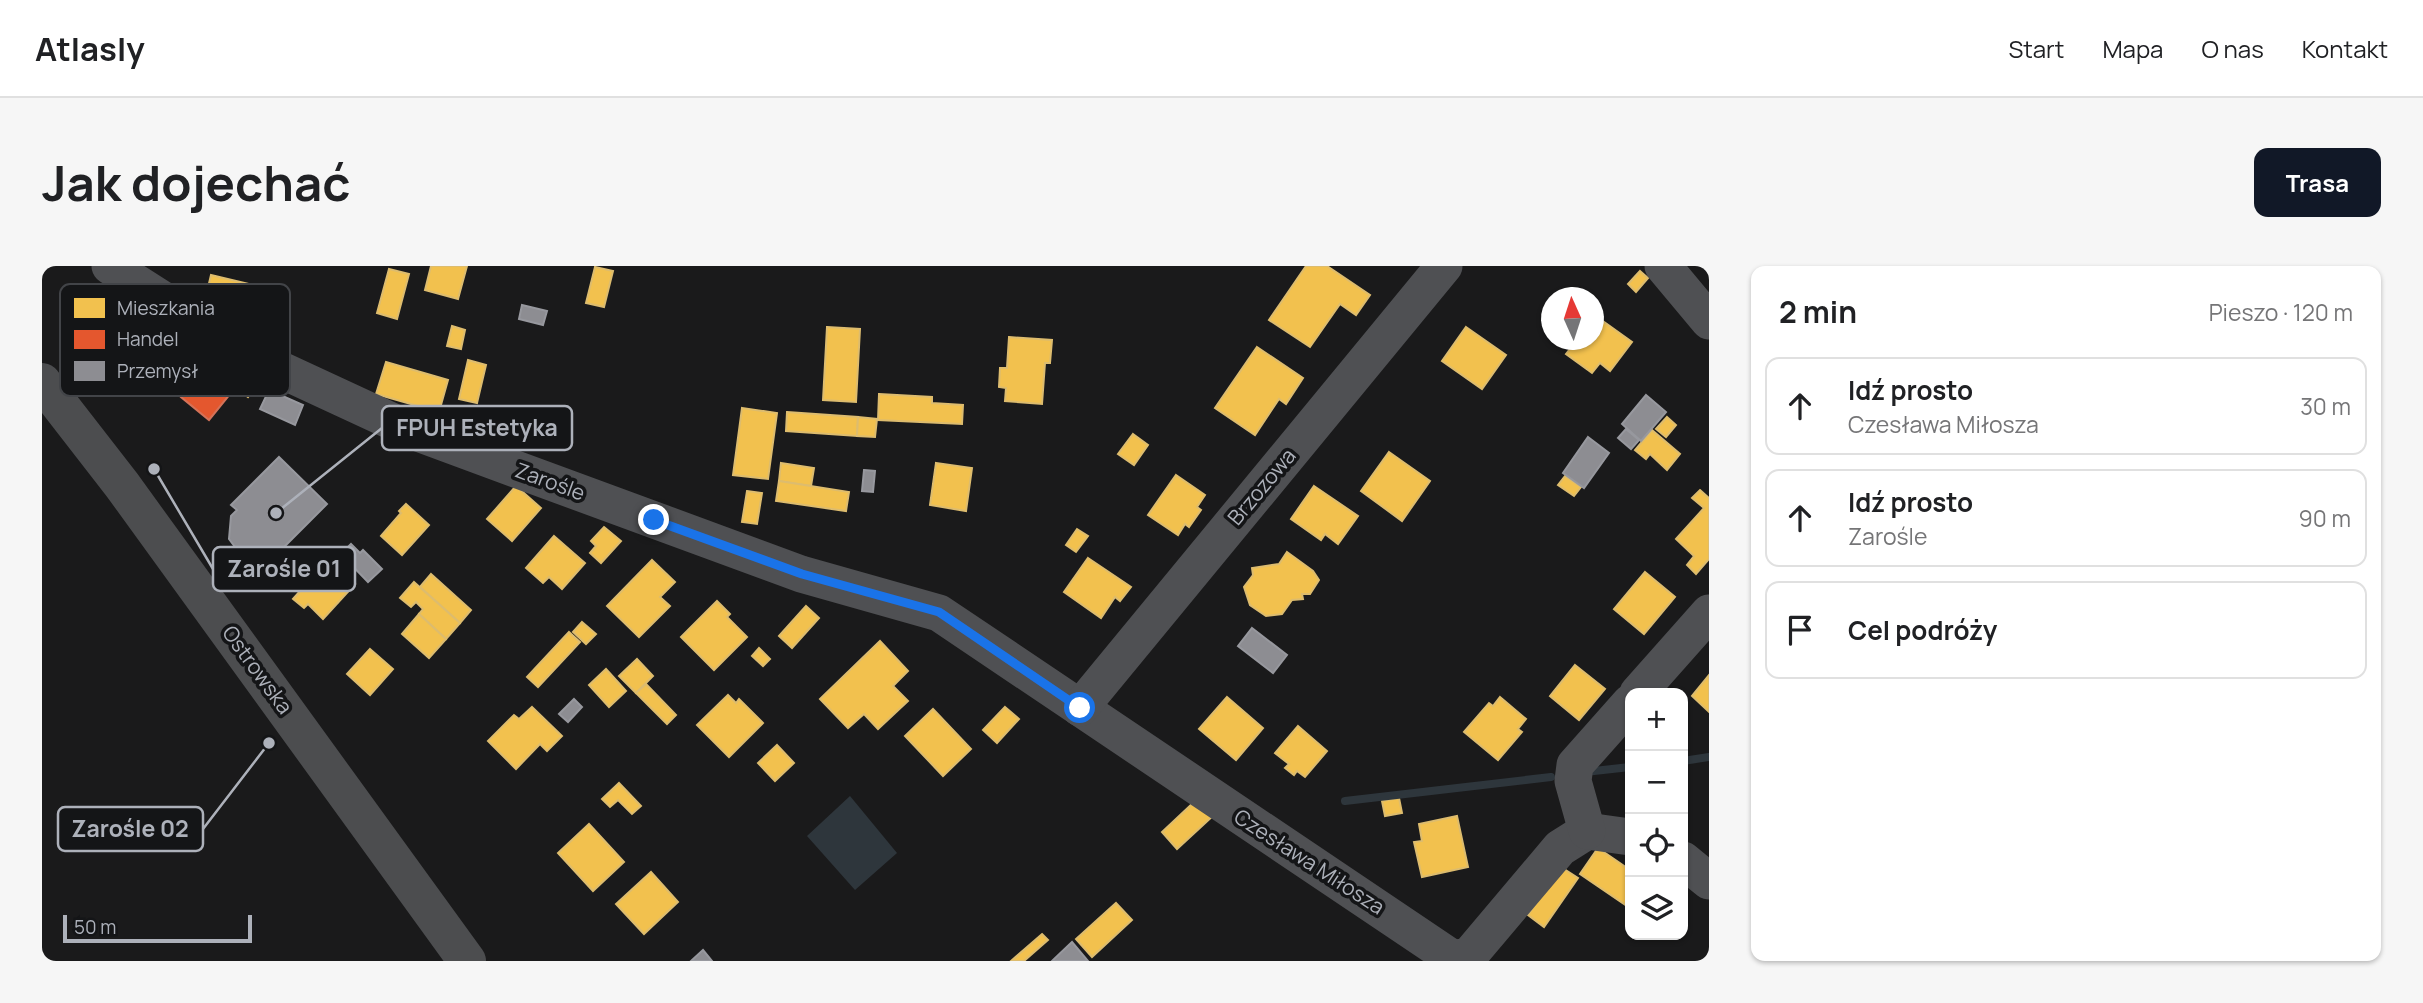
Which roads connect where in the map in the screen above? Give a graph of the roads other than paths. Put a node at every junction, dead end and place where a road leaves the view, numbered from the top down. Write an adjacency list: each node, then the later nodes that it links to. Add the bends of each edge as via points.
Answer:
1 (110, 266): 4 (street, Zarośle)
2 (1444, 266): 11 (street, Brzozowa)
3 (1663, 266): 5 (street)
4 (138, 284)
5 (1709, 321)
6 (290, 374): 9 (street, Zarośle, via 415,432 802,574 939,612)
7 (42, 382): 17 (main road, Ostrowska)
8 (1709, 613): 10 (street)
9 (973, 633): 11 (street, Czesława Miłosza)
10 (1643, 688)
11 (1080, 708): 13 (street, Czesława Miłosza, via 1452,958 1468,957 1560,848)
12 (1625, 709): 13 (street, via 1575,765 1573,781)
13 (1587, 831): 14 (street)
14 (1625, 836)
15 (1688, 864): 16 (street)
16 (1709, 881)
17 (467, 961)

